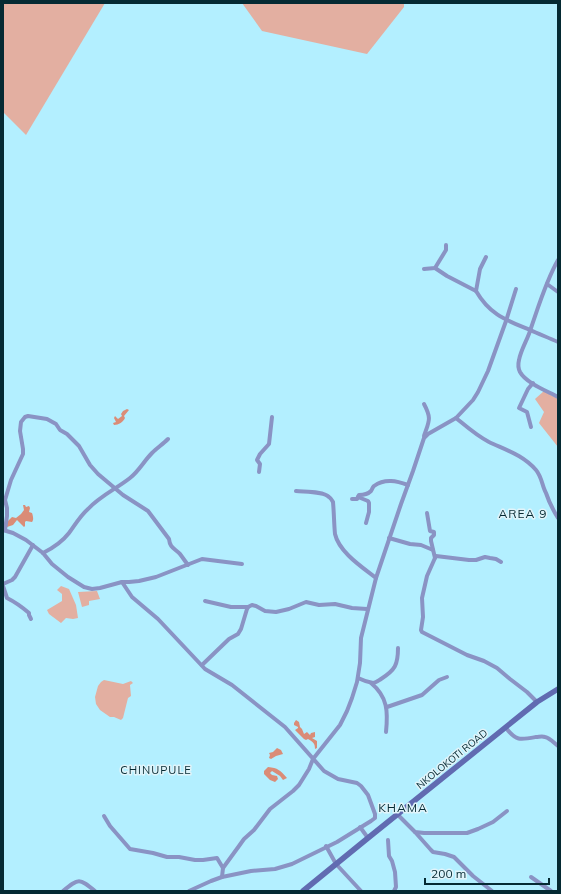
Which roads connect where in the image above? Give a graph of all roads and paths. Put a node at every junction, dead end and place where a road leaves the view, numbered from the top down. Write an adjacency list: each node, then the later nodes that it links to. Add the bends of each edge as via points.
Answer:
1 (446, 245): 4 (street, via 446,250)
2 (486, 257): 8 (street, via 480,269)
3 (558, 260): 6 (street)
4 (435, 268): 5 (street); 8 (street)
5 (424, 269)
6 (547, 284): 9 (street); 11 (street)
7 (516, 289): 10 (street)
8 (476, 292): 10 (street, via 486,306)
9 (558, 292)
10 (506, 320): 11 (street); 17 (street, via 478,392)
11 (531, 330): 12 (street); 13 (street, via 520,355 518,367)
12 (558, 342)
13 (532, 383): 14 (street); 18 (street, via 519,408 527,412)
14 (558, 397)
15 (424, 404): 19 (street, via 430,421)
16 (272, 417): 21 (street, via 269,444 257,460 260,464)
17 (456, 418): 19 (street); 28 (street, via 476,435 517,454 530,464 537,471)
18 (531, 427)
19 (424, 438): 22 (street)
20 (168, 439): 23 (street, via 131,477)
21 (259, 472)
22 (408, 485): 25 (street, via 388,480); 31 (street)
23 (115, 488): 30 (street, via 98,474 76,443 56,424 47,419 25,417 21,422 20,431 23,454 5,500 7,516); 34 (street, via 88,508 60,542); 38 (street, via 148,511 169,538 172,548)
24 (296, 491): 39 (street, via 321,493 330,498 333,502 338,541 353,559)
25 (358, 497): 26 (street); 29 (street, via 369,503)
26 (352, 499)
27 (427, 513): 33 (street, via 430,531 434,532 431,538)
28 (558, 518)
29 (366, 523)
30 (4, 530): 32 (street, via 20,536)
31 (389, 538): 33 (street); 39 (street)
32 (33, 545): 34 (street); 41 (street, via 15,577)
33 (433, 550): 35 (street)
34 (43, 553): 40 (street, via 62,573 84,587 92,589)
35 (435, 558): 36 (street, via 438,556 476,560 485,557); 52 (street, via 427,576 422,598 422,632 497,668)
36 (501, 562)
37 (242, 564): 38 (street, via 202,559)
38 (188, 565): 40 (street, via 156,577)
39 (376, 578): 44 (street)
40 (122, 582): 47 (street, via 132,597 158,619)
41 (3, 585): 45 (street, via 7,598 29,613)
42 (204, 601): 43 (street, via 231,607)
43 (248, 607): 44 (street, via 252,605 265,611 276,612 306,602); 47 (street, via 238,634 229,639)
44 (368, 610): 49 (street, via 361,638)
45 (31, 619)
46 (398, 648): 50 (street, via 394,669)
47 (202, 665): 57 (street, via 285,727)
48 (447, 677): 53 (street, via 439,680 422,695)
49 (358, 678): 50 (street); 57 (street, via 340,725)
50 (371, 683): 53 (street, via 379,690)
51 (558, 689): 52 (main road, NKOLOKOTI ROAD)
52 (537, 702): 54 (main road, NKOLOKOTI ROAD)
53 (387, 707): 55 (street)
54 (506, 728): 56 (street, via 517,739 543,736); 59 (main road, NKOLOKOTI ROAD)
55 (386, 732)
56 (558, 746)
57 (314, 759): 61 (street, via 324,771 338,779 358,783 364,789 376,814); 67 (street, via 299,785 270,809)
58 (507, 811): 62 (street, via 493,822 467,832)
59 (398, 814): 62 (street); 63 (main road, NKOLOKOTI ROAD)
60 (104, 816): 67 (street, via 130,849 195,860 217,858)
61 (360, 827): 63 (street); 65 (street)
62 (415, 832): 76 (street, via 431,850 454,858)
63 (368, 838): 66 (main road, NKOLOKOTI ROAD)
64 (388, 840): 75 (street, via 389,856 396,872)
65 (326, 846): 66 (street); 69 (street, via 292,864)
66 (336, 864): 73 (main road, NKOLOKOTI ROAD); 74 (street)
67 (223, 868): 69 (street)
68 (531, 876): 77 (street)
69 (222, 877): 72 (street)
70 (63, 891): 71 (street, via 80,881)
71 (95, 891)
72 (189, 891)
73 (303, 891)
74 (360, 891)
75 (394, 891)
76 (492, 891)
77 (551, 891)

